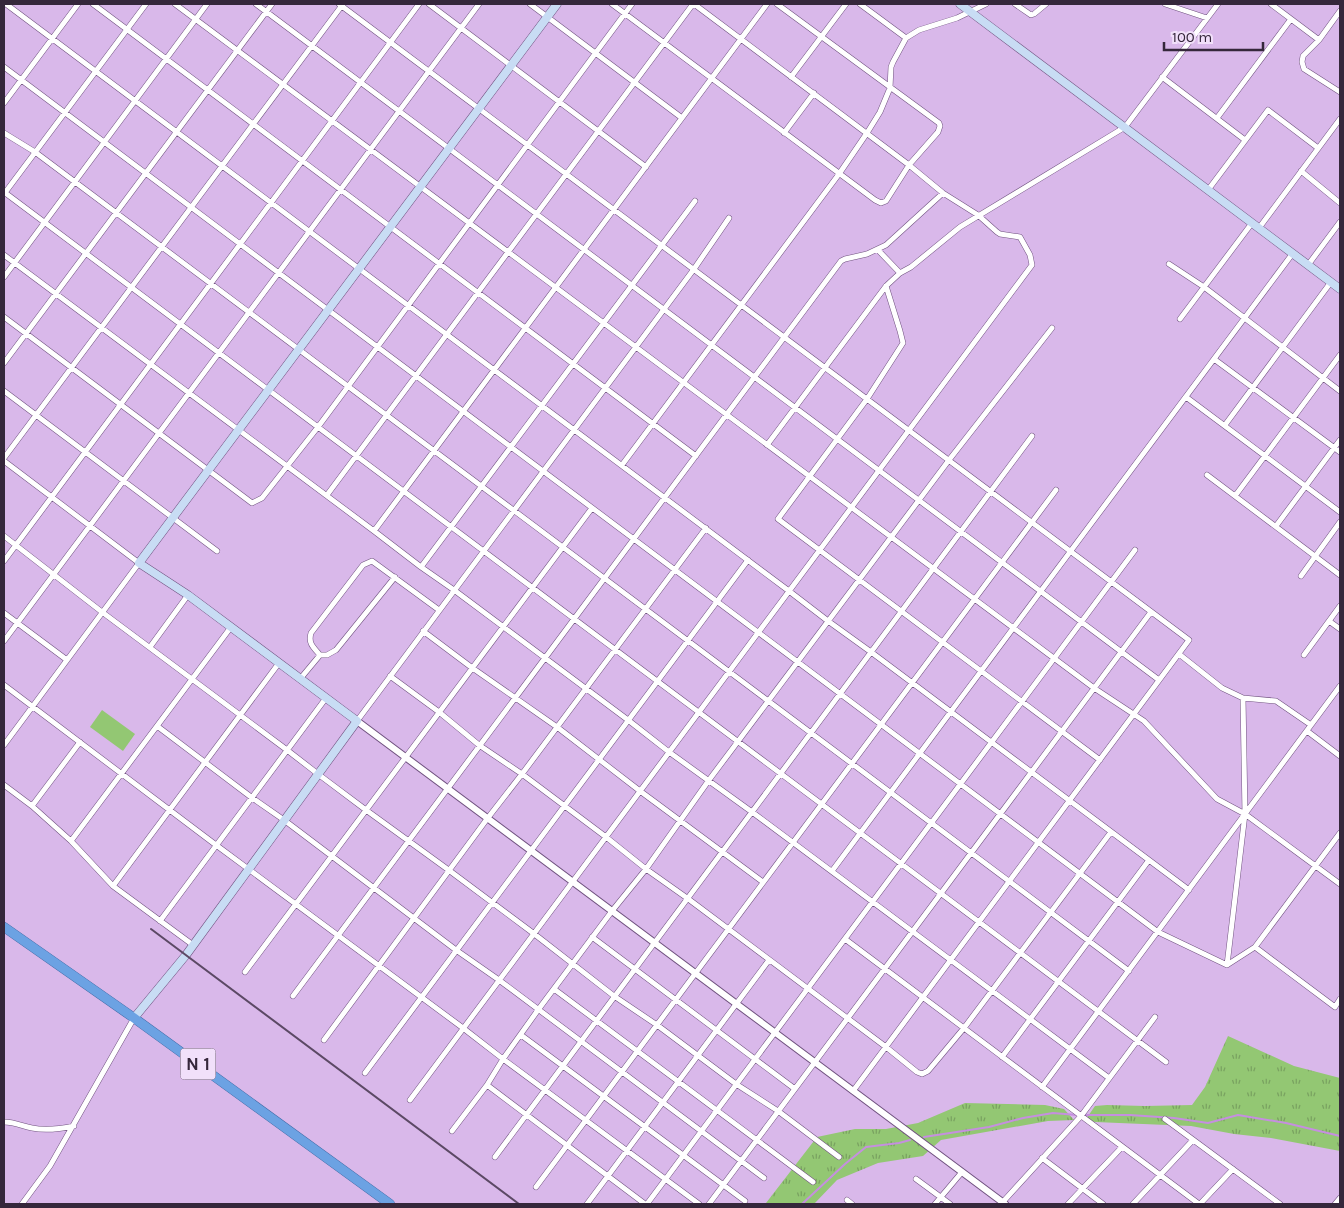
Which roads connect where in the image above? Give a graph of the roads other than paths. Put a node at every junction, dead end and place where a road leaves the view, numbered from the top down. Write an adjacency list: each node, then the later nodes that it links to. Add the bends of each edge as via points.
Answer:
1 (6, 4): 41 (street)
2 (78, 4): 41 (street)
3 (93, 4): 38 (street)
4 (146, 4): 38 (street)
5 (175, 4): 35 (street)
6 (208, 4): 35 (street)
7 (256, 4): 31 (street)
8 (272, 4): 31 (street)
9 (341, 4): 44 (street); 46 (street)
10 (419, 4): 44 (street)
11 (429, 4): 37 (street)
12 (479, 4): 37 (street)
13 (530, 4): 33 (street)
14 (557, 4): 33 (main road)
15 (612, 4): 32 (street)
16 (632, 4): 32 (street)
17 (694, 4): 42 (street); 45 (street)
18 (768, 4): 42 (street)
19 (777, 4): 39 (street)
20 (846, 4): 39 (street)
21 (860, 4): 40 (street)
22 (960, 4): 29 (main road)
23 (986, 4): 29 (street)
24 (1015, 4): 25 (street, via 1030,15)
25 (1046, 4)
26 (1165, 4): 34 (street)
27 (1218, 4): 34 (street)
28 (1271, 4): 36 (street)
29 (969, 11): 40 (street); 76 (main road)
30 (1340, 11): 43 (street)
31 (266, 12): 46 (street); 47 (street)
32 (624, 13): 45 (street); 48 (street)
33 (547, 17): 48 (street); 50 (main road)
34 (1207, 18): 55 (street)
35 (196, 19): 47 (street); 49 (street)
36 (1291, 19): 43 (street); 72 (street)
37 (461, 28): 50 (street); 53 (street)
38 (127, 29): 49 (street); 52 (street)
39 (821, 37): 54 (street); 61 (street)
40 (906, 38): 61 (street, via 891,67)
41 (52, 39): 52 (street); 57 (street)
42 (741, 39): 54 (street); 56 (street)
43 (1319, 40): 63 (street, via 1303,56 1304,69)
44 (390, 42): 53 (street); 58 (street)
45 (664, 43): 56 (street); 59 (street)
46 (312, 46): 58 (street); 60 (street)
47 (238, 50): 60 (street); 62 (street)
48 (595, 53): 59 (street); 66 (street)
49 (166, 59): 62 (street); 65 (street)
50 (511, 66): 66 (street); 68 (main road)
51 (4, 67): 57 (street)
52 (95, 71): 65 (street); 70 (street)
53 (429, 71): 68 (street); 69 (street)
54 (791, 77): 64 (street)
55 (1162, 77): 72 (street); 76 (street)
56 (712, 79): 71 (street); 80 (street)
57 (21, 80): 67 (street); 70 (street)
58 (361, 82): 69 (street); 73 (street)
59 (635, 82): 71 (street); 77 (street)
60 (283, 84): 73 (street); 75 (street)
61 (890, 88): 81 (street); 90 (street, via 940,126)
62 (208, 90): 75 (street); 78 (street)
63 (1340, 92)
64 (814, 93): 80 (street); 81 (street)
65 (135, 101): 78 (street); 83 (street)
66 (559, 101): 77 (street); 84 (street)
67 (4, 104)
68 (479, 108): 84 (street); 85 (main road)
69 (399, 111): 85 (street); 87 (street)
70 (64, 113): 83 (street); 88 (street)
71 (682, 118): 92 (street)
72 (1217, 118): 82 (street)
73 (332, 121): 87 (street); 89 (street)
74 (1340, 121): 86 (street)
75 (253, 124): 89 (street); 91 (street)
76 (1125, 127): 101 (main road); 111 (street)
77 (598, 131): 92 (street); 95 (street)
78 (176, 132): 91 (street); 94 (street)
79 (4, 133): 88 (street)
80 (784, 133): 96 (street)
81 (867, 133): 90 (street); 96 (street)
82 (1246, 140): 86 (street, via 1268,110); 101 (street)
83 (104, 142): 94 (street); 97 (street)
84 (527, 144): 95 (street); 98 (street)
85 (449, 148): 98 (street); 99 (main road)
86 (1318, 148): 93 (street)
87 (370, 150): 99 (street); 100 (street)
88 (35, 152): 97 (street); 102 (street)
89 (302, 161): 100 (street); 105 (street)
90 (909, 165): 96 (street, via 886,202 881,203); 103 (street)
91 (222, 166): 105 (street); 107 (street)
92 (646, 167): 108 (street)
93 (1300, 172): 106 (street); 116 (street)
94 (146, 174): 107 (street); 109 (street)
95 (566, 174): 108 (street); 110 (street)
96 (839, 174): 148 (street)
97 (75, 182): 109 (street); 113 (street)
98 (497, 184): 110 (street); 115 (street)
99 (420, 187): 115 (street); 117 (main road)
100 (340, 189): 117 (street); 118 (street)
101 (1208, 190): 116 (main road)
102 (4, 193): 113 (street)
103 (943, 193): 111 (street); 123 (street)
104 (695, 201): 120 (street)
105 (271, 203): 118 (street); 119 (street)
106 (1340, 203)
107 (191, 208): 119 (street); 121 (street)
108 (614, 210): 120 (street); 122 (street)
109 (116, 213): 121 (street); 125 (street)
110 (536, 214): 122 (street); 124 (street)
111 (978, 215): 135 (street); 203 (street, via 1000,234 1020,237 1032,265)
112 (729, 218): 133 (street)
113 (45, 222): 125 (street); 128 (street)
114 (1340, 222): 131 (street)
115 (468, 223): 124 (street); 129 (street)
116 (1256, 225): 126 (main road); 142 (street)
117 (390, 227): 129 (street); 132 (main road)
118 (309, 231): 132 (street); 134 (street)
119 (240, 244): 134 (street); 138 (street)
120 (662, 246): 133 (street); 139 (street)
121 (162, 247): 138 (street); 141 (street)
122 (584, 250): 139 (street); 143 (street)
123 (878, 250): 135 (street); 162 (street, via 840,262)
124 (508, 252): 143 (street); 145 (street)
125 (86, 253): 141 (street); 146 (street)
126 (1293, 253): 131 (main road); 153 (street)
127 (4, 255): 128 (street)
128 (14, 262): 136 (street); 146 (street)
129 (439, 263): 145 (street); 147 (street)
130 (1169, 264): 142 (street)
131 (1308, 265): 137 (main road)
132 (359, 269): 147 (street); 150 (main road)
133 (694, 269): 148 (street); 149 (street)
134 (278, 273): 150 (street); 151 (street)
135 (900, 273): 140 (street)
136 (4, 277)
137 (1331, 282): 144 (main road); 166 (street)
138 (211, 284): 151 (street); 155 (street)
139 (632, 285): 149 (street); 156 (street)
140 (886, 286): 175 (street); 189 (street, via 903,343)
141 (131, 287): 155 (street); 157 (street)
142 (1204, 287): 153 (street); 154 (street)
143 (556, 288): 156 (street); 158 (street)
144 (1340, 289)
145 (478, 292): 158 (street); 161 (street)
146 (56, 293): 157 (street); 160 (street)
147 (408, 305): 161 (street); 164 (street)
148 (741, 305): 162 (street); 163 (street)
149 (664, 309): 163 (street); 165 (street)
150 (328, 310): 164 (street); 167 (main road)
151 (249, 312): 167 (street); 168 (street)
152 (4, 317): 160 (street)
153 (1245, 317): 166 (street); 170 (street)
154 (1180, 319)
155 (180, 324): 168 (street); 172 (street)
156 (603, 324): 165 (street); 173 (street)
157 (102, 327): 172 (street); 174 (street)
158 (526, 328): 173 (street); 176 (street)
159 (1052, 328): 218 (street)
160 (26, 333): 171 (street); 174 (street)
161 (447, 334): 176 (street); 177 (street)
162 (784, 337): 175 (street); 178 (street)
163 (711, 345): 178 (street); 180 (street)
164 (377, 347): 177 (street); 181 (street)
165 (635, 347): 180 (street); 182 (street)
166 (1283, 347): 179 (street); 183 (street)
167 (299, 350): 181 (street); 184 (main road)
168 (219, 353): 184 (street); 187 (street)
169 (1340, 355): 179 (street)
170 (1214, 359): 183 (street); 188 (street)
171 (4, 363)
172 (151, 364): 187 (street); 190 (street)
173 (573, 364): 182 (street); 191 (street)
174 (72, 367): 190 (street); 194 (street)
175 (824, 367): 189 (street); 192 (street)
176 (494, 370): 191 (street); 193 (street)
177 (416, 376): 193 (street); 195 (street)
178 (754, 377): 192 (street); 196 (street)
179 (1323, 378): 186 (street); 197 (street)
180 (683, 383): 196 (street); 198 (street)
181 (348, 386): 195 (street); 200 (street)
182 (605, 388): 198 (street); 202 (street)
183 (1253, 388): 197 (street); 199 (street)
184 (269, 390): 200 (street); 201 (main road)
185 (4, 391): 194 (street)
186 (1340, 391)
187 (189, 392): 201 (street); 204 (street)
188 (1186, 397): 199 (street); 259 (street)
189 (867, 399): 203 (street); 206 (street)
190 (121, 404): 204 (street); 212 (street)
191 (542, 406): 202 (street); 209 (street)
192 (795, 407): 206 (street); 208 (street)
193 (463, 412): 209 (street); 211 (street)
194 (36, 415): 212 (street); 217 (street)
195 (386, 415): 211 (street); 214 (street)
196 (726, 415): 208 (street); 215 (street)
197 (1293, 418): 210 (street); 216 (street)
198 (653, 423): 215 (street); 220 (street)
199 (1225, 425): 216 (street)
200 (318, 427): 214 (street); 219 (street)
201 (239, 430): 219 (street); 221 (main road)
202 (574, 430): 220 (street); 223 (street)
203 (909, 431): 218 (street); 222 (street)
204 (159, 432): 221 (street); 226 (street)
205 (1032, 436): 231 (street)
206 (837, 439): 222 (street); 225 (street)
207 (1340, 440): 210 (street)
208 (767, 445): 225 (street)
209 (511, 447): 223 (street); 228 (street)
210 (1334, 448): 213 (street); 227 (street)
211 (434, 451): 228 (street); 230 (street)
212 (85, 452): 226 (street); 234 (street)
213 (1340, 452)
214 (356, 456): 230 (street); 232 (street)
215 (696, 456): 235 (street)
216 (1265, 456): 227 (street); 233 (street)
217 (4, 460): 234 (street)
218 (949, 460): 231 (street); 236 (street)
219 (286, 465): 221 (street, via 262,498 252,503); 232 (street)
220 (622, 465): 235 (street)
221 (209, 470): 241 (main road)
222 (879, 470): 236 (street); 238 (street)
223 (543, 471): 237 (street); 239 (street)
224 (1207, 475): 233 (street)
225 (809, 477): 238 (street); 255 (street, via 778,519)
226 (124, 480): 241 (street); 244 (street)
227 (1306, 486): 240 (street); 245 (street)
228 (481, 487): 239 (street); 246 (street)
229 (1056, 490): 243 (street)
230 (404, 491): 246 (street); 248 (street)
231 (991, 492): 243 (street); 249 (street)
232 (327, 495): 248 (street)
233 (1235, 496): 245 (street)
234 (52, 497): 244 (street); 253 (street)
235 (664, 498): 247 (street); 252 (street)
236 (919, 500): 249 (street); 251 (street)
237 (592, 508): 252 (street); 254 (street)
238 (851, 508): 251 (street); 255 (street)
239 (514, 510): 254 (street); 258 (street)
240 (1340, 512)
241 (174, 518): 257 (street); 263 (main road)
242 (1340, 522): 260 (street)
243 (1032, 523): 259 (street); 264 (street)
244 (90, 525): 263 (street); 268 (street)
245 (1276, 526): 260 (street)
246 (452, 527): 258 (street); 265 (street)
247 (706, 528): 261 (street); 267 (street)
248 (374, 531): 265 (street)
249 (961, 532): 264 (street); 266 (street)
250 (4, 536): 253 (street)
251 (891, 537): 266 (street); 273 (street)
252 (633, 539): 267 (street); 272 (street)
253 (16, 545): 262 (street); 268 (street)
254 (562, 547): 272 (street); 275 (street)
255 (820, 550): 273 (street); 277 (street)
256 (1135, 550): 274 (street)
257 (217, 551)
258 (484, 551): 275 (street); 276 (street)
259 (1070, 551): 274 (street); 278 (street)
260 (1315, 556): 269 (street); 270 (street)
261 (748, 560): 277 (street); 281 (street)
262 (4, 561)
263 (139, 563): 279 (main road); 287 (street)
264 (1002, 563): 278 (street); 280 (street)
265 (421, 567): 276 (street)
266 (933, 569): 280 (street); 285 (street)
267 (674, 570): 281 (street); 283 (street)
268 (54, 574): 287 (street); 292 (street)
269 (1340, 575)
270 (1300, 576)
271 (395, 578): 284 (street); 308 (street, via 336,650); 308 (street, via 372,561 363,565 311,633 310,644)
272 (604, 578): 283 (street); 289 (street)
273 (859, 580): 285 (street); 290 (street)
274 (1111, 582): 288 (street); 293 (street)
275 (532, 588): 289 (street); 294 (street)
276 (454, 590): 284 (street); 294 (street)
277 (789, 591): 290 (street); 299 (street)
278 (1040, 591): 293 (street); 296 (street)
279 (188, 595): 295 (main road); 303 (street)
280 (974, 600): 296 (street); 302 (street)
281 (717, 601): 299 (street); 301 (street)
282 (1340, 606): 291 (street)
283 (645, 609): 301 (street); 304 (street)
284 (439, 610): 298 (street)
285 (901, 611): 302 (street); 305 (street)
286 (4, 612): 292 (street)
287 (102, 612): 303 (street); 312 (street)
288 (1151, 612): 306 (street); 307 (street, via 1189,640)
289 (574, 619): 304 (street); 310 (street)
290 (828, 621): 305 (street); 313 (street)
291 (1329, 621): 297 (street); 309 (street)
292 (17, 622): 300 (street); 312 (street)
293 (1081, 622): 306 (street); 311 (street)
294 (503, 626): 310 (street); 315 (street)
295 (231, 627): 314 (main road); 319 (street)
296 (1013, 628): 311 (street); 316 (street)
297 (1340, 629)
298 (423, 631): 315 (street); 318 (street)
299 (758, 632): 313 (street); 317 (street)
300 (4, 641)
301 (687, 641): 317 (street); 322 (street)
302 (942, 642): 316 (street); 323 (street)
303 (150, 647): 319 (street)
304 (615, 650): 322 (street); 326 (street)
305 (871, 652): 323 (street); 328 (street)
306 (1121, 652): 321 (street); 327 (street)
307 (1178, 654): 321 (street); 331 (street, via 1222,688)
308 (320, 655): 320 (street)
309 (1304, 655)
310 (545, 658): 326 (street); 330 (street)
311 (1054, 659): 327 (street); 333 (street)
312 (67, 660): 334 (street)
313 (798, 662): 328 (street); 332 (street)
314 (279, 663): 320 (main road); 339 (street)
315 (472, 667): 330 (street); 335 (street)
316 (981, 671): 333 (street); 337 (street)
317 (729, 672): 332 (street); 336 (street)
318 (390, 676): 335 (street); 341 (street)
319 (192, 678): 339 (street); 344 (street)
320 (300, 679): 329 (main road)
321 (1159, 680): 338 (street)
322 (657, 681): 336 (street); 340 (street)
323 (912, 683): 337 (street); 342 (street)
324 (4, 685): 334 (street)
325 (1340, 686): 343 (street)
326 (586, 688): 340 (street); 345 (street)
327 (1094, 688): 338 (street); 346 (street)
328 (840, 694): 342 (street); 348 (street)
329 (326, 698): 341 (main road); 354 (street)
330 (514, 698): 345 (street); 353 (street)
331 (1243, 698): 343 (street, via 1276,702); 383 (street)
332 (769, 700): 348 (street); 350 (street)
333 (1022, 702): 346 (street); 351 (street)
334 (33, 707): 349 (street); 352 (street)
335 (439, 712): 353 (street); 358 (street)
336 (699, 712): 350 (street); 355 (street)
337 (950, 712): 351 (street); 356 (street)
338 (1134, 714): 360 (street); 383 (street, via 1217,799)
339 (240, 715): 354 (street); 361 (street)
340 (628, 720): 355 (street); 359 (street)
341 (356, 721): 358 (street); 366 (main road)
342 (881, 724): 356 (street); 362 (street)
343 (1311, 725): 347 (street)
344 (157, 726): 361 (street); 364 (street)
345 (556, 727): 359 (street); 367 (street)
346 (1061, 731): 360 (street); 363 (street)
347 (1307, 731): 357 (street); 383 (street)
348 (811, 733): 362 (street); 365 (street)
349 (80, 742): 364 (street); 377 (street)
350 (738, 742): 365 (street); 368 (street)
351 (991, 742): 363 (street); 369 (street)
352 (4, 745)
353 (480, 745): 367 (street); 371 (street)
354 (287, 750): 366 (street); 374 (street)
355 (669, 752): 368 (street); 372 (street)
356 (920, 753): 369 (street); 373 (street)
357 (1340, 756)
358 (405, 758): 371 (street); 380 (street)
359 (599, 759): 372 (street); 378 (street)
360 (1100, 760): 375 (street)
361 (206, 761): 374 (street); 379 (street)
362 (852, 764): 373 (street); 376 (street)
363 (1031, 772): 375 (street); 382 (street)
364 (122, 773): 379 (street); 392 (street)
365 (781, 773): 376 (street); 381 (street)
366 (318, 774): 380 (street); 385 (main road)
367 (522, 774): 378 (street); 384 (street)
368 (709, 780): 381 (street); 386 (street)
369 (960, 784): 382 (street); 387 (street)
370 (4, 785): 377 (street)
371 (447, 789): 384 (street); 393 (street)
372 (640, 791): 386 (street); 391 (street)
373 (890, 792): 387 (street); 389 (street)
374 (251, 797): 385 (street); 396 (street)
375 (1069, 801): 388 (street); 395 (street)
376 (822, 804): 389 (street); 394 (street)
377 (32, 806): 392 (street)
378 (564, 806): 391 (street); 397 (street)
379 (170, 809): 396 (street); 413 (street)
380 (366, 810): 393 (street); 400 (street)
381 (752, 812): 394 (street); 398 (street)
382 (1000, 814): 395 (street); 399 (street)
383 (1246, 814): 403 (street); 415 (street); 444 (street)
384 (487, 819): 397 (street); 406 (street)
385 (284, 820): 400 (street); 404 (main road)
386 (680, 821): 398 (street); 405 (street)
387 (931, 823): 399 (street); 402 (street)
388 (1111, 832): 401 (street); 408 (street)
389 (860, 833): 402 (street); 407 (street)
390 (1340, 833): 403 (street)
391 (606, 837): 405 (street); 409 (street)
392 (71, 841): 413 (street)
393 (408, 841): 406 (street); 414 (street)
394 (793, 842): 407 (street); 410 (street)
395 (1038, 842): 408 (street); 411 (street)
396 (216, 845): 404 (street); 425 (street)
397 (530, 851): 409 (street); 420 (street)
398 (722, 851): 410 (street); 417 (street)
399 (971, 853): 411 (street); 416 (street)
400 (332, 856): 414 (street); 421 (street)
401 (1149, 860): 415 (street); 419 (street)
402 (901, 864): 416 (street); 418 (street)
403 (1316, 866): 412 (street); 438 (street)
404 (249, 868): 421 (street); 437 (main road)
405 (646, 869): 417 (street); 422 (street)
406 (450, 870): 420 (street); 424 (street)
407 (832, 871): 418 (street)
408 (1080, 874): 419 (street); 423 (street)
409 (572, 882): 422 (street); 431 (street)
410 (763, 882): 428 (street)
411 (1009, 882): 423 (street); 426 (street)
412 (1340, 884)
413 (113, 886): 425 (street)
414 (374, 887): 424 (street); 432 (street)
415 (1189, 890): 430 (street)
416 (940, 893): 426 (street); 429 (street)
417 (687, 898): 428 (street); 436 (street)
418 (872, 902): 429 (street); 434 (street)
419 (1118, 902): 430 (street); 435 (street)
420 (492, 903): 431 (street); 439 (street)
421 (296, 904): 432 (street); 449 (street)
422 (612, 911): 433 (street); 436 (street)
423 (1051, 913): 435 (street); 440 (street)
424 (415, 918): 439 (street); 445 (street)
425 (160, 921): 437 (street)
426 (979, 922): 440 (street); 442 (street)
427 (4, 927): 466 (highway, N 1)
428 (728, 929): 441 (street); 450 (street)
429 (912, 931): 442 (street); 446 (street)
430 (1158, 932): 444 (street); 448 (street)
431 (534, 933): 443 (street); 451 (street)
432 (338, 936): 445 (street); 456 (street)
433 (592, 937): 443 (street); 447 (street)
434 (845, 939): 446 (street); 454 (street)
435 (1089, 941): 448 (street); 452 (street)
436 (654, 943): 447 (street); 450 (street)
437 (193, 945): 466 (main road)
438 (1255, 947): 444 (street); 460 (street, via 1335,1007)
439 (456, 950): 451 (street); 458 (street)
440 (1020, 953): 452 (street); 455 (street)
441 (769, 960): 454 (street); 462 (street)
442 (951, 960): 455 (street); 459 (street)
443 (573, 963): 453 (street); 457 (street)
444 (1227, 965)
445 (379, 966): 458 (street); 476 (street)
446 (884, 968): 459 (street); 467 (street)
447 (635, 969): 457 (street); 461 (street)
448 (1129, 971): 464 (street)
449 (245, 972)
450 (695, 974): 461 (street); 462 (street)
451 (499, 980): 463 (street); 471 (street)
452 (1058, 982): 464 (street); 468 (street)
453 (554, 988): 463 (street); 469 (street)
454 (808, 988): 467 (street); 474 (street)
455 (992, 991): 468 (street); 472 (street)
456 (293, 996)
457 (614, 996): 469 (street); 470 (street)
458 (421, 997): 471 (street); 490 (street)
459 (923, 997): 472 (street); 479 (street)
460 (1340, 999)
461 (676, 1000): 470 (street); 473 (street)
462 (736, 1004): 473 (street); 474 (street)
463 (538, 1010): 475 (street); 477 (street)
464 (1098, 1012): 478 (street); 480 (street)
465 (1155, 1017): 478 (street)
466 (134, 1018): 509 (street); 539 (highway, N 1)
467 (847, 1018): 479 (street); 486 (street)
468 (1030, 1019): 480 (street); 483 (street)
469 (596, 1020): 477 (street); 481 (street)
470 (656, 1025): 481 (street); 482 (street)
471 (463, 1028): 484 (street); 500 (street)
472 (964, 1028): 479 (street, via 922,1074); 483 (street)
473 (716, 1030): 482 (street); 485 (street)
474 (775, 1033): 485 (street); 486 (street)
475 (521, 1035): 484 (street); 488 (street)
476 (324, 1040)
477 (581, 1041): 488 (street); 489 (street)
478 (1138, 1041): 487 (street); 491 (street)
479 (886, 1047): 498 (street)
480 (1070, 1049): 491 (street); 495 (street)
481 (638, 1051): 489 (street); 492 (street)
482 (697, 1055): 492 (street); 493 (street)
483 (1002, 1057): 495 (street)
484 (503, 1059): 494 (street); 496 (street)
485 (755, 1059): 493 (street); 497 (street)
486 (814, 1062): 497 (street); 498 (street)
487 (1166, 1062)
488 (563, 1065): 496 (street); 499 (street)
489 (622, 1072): 499 (street); 501 (street)
490 (365, 1073)
491 (1109, 1078): 505 (street)
492 (678, 1081): 501 (street); 502 (street)
493 (736, 1084): 502 (street); 503 (street)
494 (487, 1085): 504 (street); 511 (street)
495 (1042, 1087): 505 (street)
496 (545, 1089): 504 (street); 507 (street)
497 (794, 1089): 503 (street)
498 (853, 1091): 524 (street)
499 (604, 1096): 507 (street); 510 (street)
500 (410, 1100)
501 (663, 1102): 510 (street); 512 (street)
502 (717, 1110): 512 (street); 513 (street)
503 (778, 1112): 513 (street); 520 (street)
504 (526, 1115): 515 (street); 519 (street)
505 (1082, 1116): 516 (street); 521 (street)
506 (1165, 1119): 514 (street)
507 (586, 1120): 515 (street); 517 (street)
508 (4, 1122): 509 (street, via 44,1129)
509 (74, 1126): 538 (street)
510 (645, 1126): 517 (street); 518 (street)
511 (452, 1131)
512 (702, 1131): 518 (street); 522 (street)
513 (756, 1140): 522 (street); 530 (street)
514 (1194, 1140): 523 (street); 525 (street)
515 (567, 1146): 526 (street); 532 (street)
516 (1122, 1147): 525 (street); 533 (street)
517 (627, 1150): 526 (street); 528 (street)
518 (683, 1155): 528 (street); 531 (street)
519 (495, 1156)
520 (838, 1157)
521 (1042, 1158): 533 (street); 546 (street)
522 (741, 1160): 527 (street); 531 (street)
523 (1233, 1170): 537 (street); 550 (street)
524 (962, 1172): 534 (street); 546 (street)
525 (1160, 1175): 549 (street); 550 (street)
526 (608, 1176): 540 (street); 541 (street)
527 (764, 1178)
528 (666, 1179): 541 (street); 542 (street)
529 (916, 1179): 534 (street)
530 (812, 1182)
531 (723, 1185): 536 (street); 543 (street)
532 (536, 1187)
533 (1083, 1189): 547 (street); 548 (street)
534 (941, 1198): 544 (street); 545 (street)
535 (1340, 1198): 552 (street)
536 (745, 1201)
537 (1272, 1202): 551 (street)
538 (22, 1204)
539 (390, 1204)
540 (587, 1204)
541 (646, 1204)
542 (699, 1204)
543 (708, 1204)
544 (935, 1204)
545 (950, 1204)
546 (1003, 1204)
547 (1068, 1204)
548 (1103, 1204)
549 (1133, 1204)
550 (1200, 1204)
551 (1280, 1204)
552 (1335, 1204)

